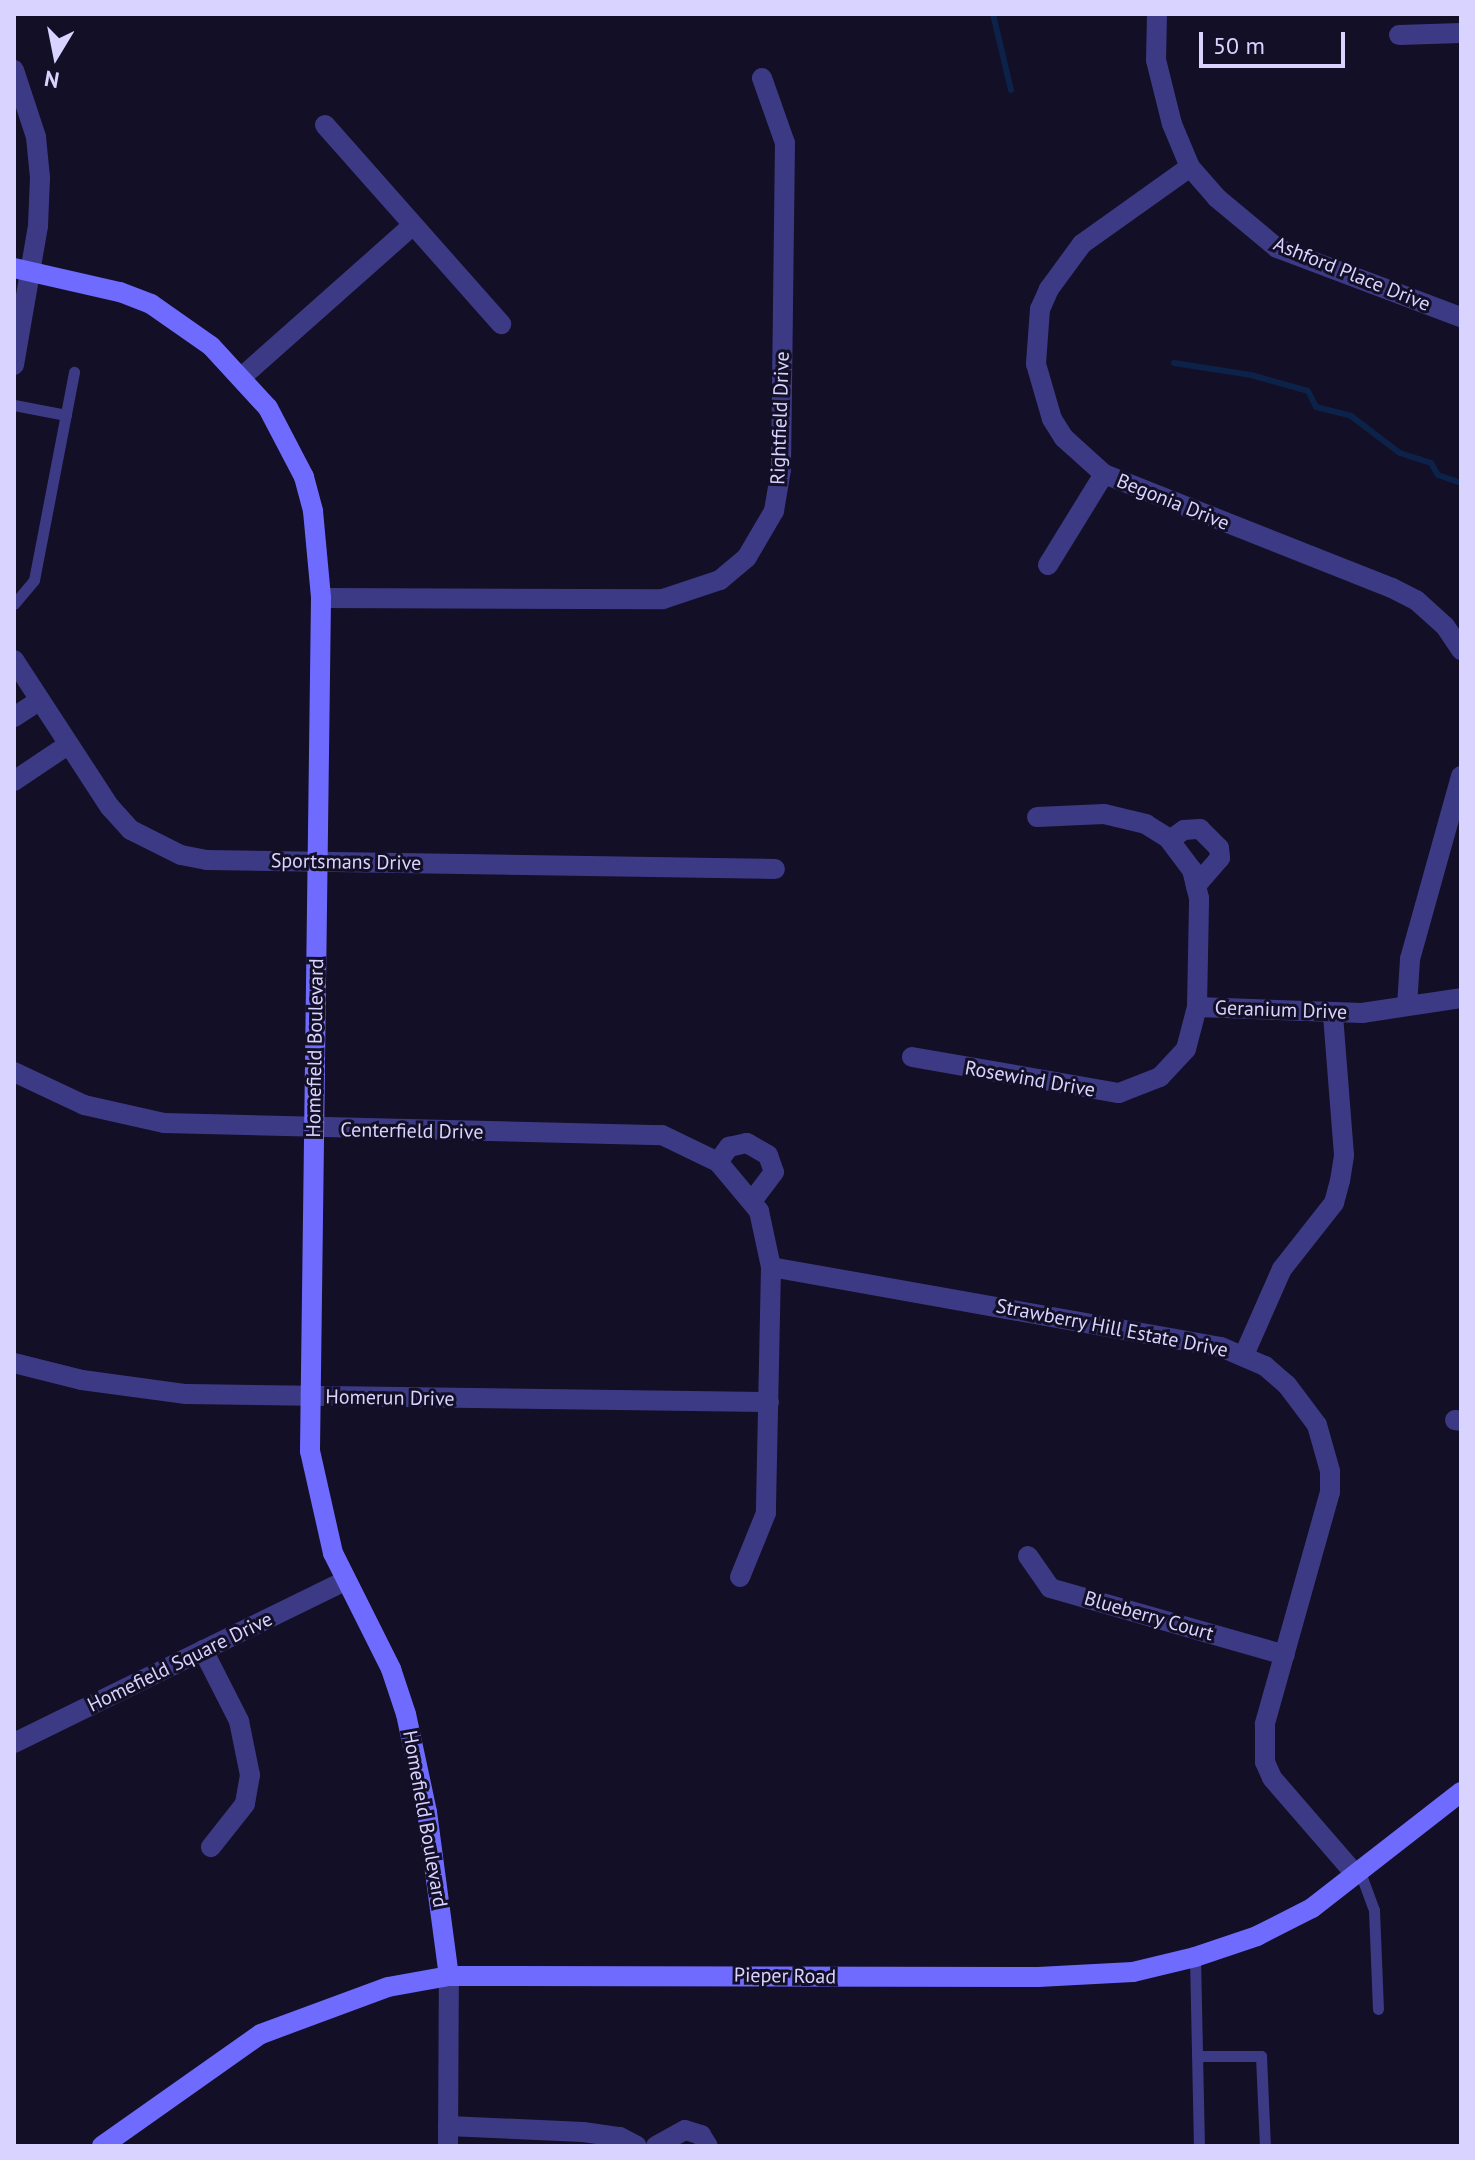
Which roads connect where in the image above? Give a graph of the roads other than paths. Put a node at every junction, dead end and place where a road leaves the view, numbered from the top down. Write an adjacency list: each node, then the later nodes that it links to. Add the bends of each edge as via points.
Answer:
1 (1157, 14): 7 (street, Ashford Place Drive, via 1162,88)
2 (1461, 33): 3 (street)
3 (1399, 35)
4 (14, 70): 9 (street, via 36,137 40,178)
5 (762, 78): 19 (street, Rightfield Drive, via 785,143 781,469 774,511 747,557 720,580 663,599)
6 (325, 125): 8 (street)
7 (1190, 167): 10 (street, Ashford Place Drive, via 1247,227 1277,248); 17 (street, Begonia Drive, via 1082,244 1066,260 1040,309 1040,391 1064,438)
8 (413, 225): 11 (street); 14 (street)
9 (22, 269): 12 (street); 14 (street, Homefield Boulevard, via 101,286 151,304 185,325)
10 (1461, 317)
11 (501, 324)
12 (14, 365)
13 (74, 372): 16 (lane)
14 (243, 376): 19 (street, Homefield Boulevard, via 268,408 304,477 320,550)
15 (14, 405): 16 (lane)
16 (66, 415): 20 (lane, via 34,580)
17 (1104, 474): 18 (street); 21 (street, Begonia Drive, via 1404,594 1445,626)
18 (1048, 565)
19 (321, 598): 30 (street, Homefield Boulevard)
20 (14, 604)
21 (1461, 648)
22 (14, 660): 23 (street, Sportsmans Drive)
23 (40, 700): 24 (street); 25 (street, Sportsmans Drive)
24 (14, 717)
25 (69, 744): 27 (street); 30 (street, Sportsmans Drive, via 110,807 154,845 207,860)
26 (1461, 776): 34 (street, via 1410,959)
27 (14, 781)
28 (1037, 817): 29 (street, via 1104,814 1146,824)
29 (1170, 840): 32 (street); 32 (street, via 1184,830 1200,829 1219,848 1220,858)
30 (318, 863): 31 (street, Sportsmans Drive); 39 (street, Homefield Boulevard)
31 (775, 869)
32 (1194, 878): 35 (street, Rosewind Drive)
33 (1461, 998): 34 (street, Geranium Drive)
34 (1407, 1006): 36 (street, Geranium Drive)
35 (1197, 1007): 36 (street, Geranium Drive); 37 (street, Rosewind Drive, via 1186,1049 1175,1063 1160,1077 1119,1093)
36 (1333, 1014): 43 (street, via 1344,1155 1340,1181 1334,1203 1271,1289)
37 (912, 1057)
38 (14, 1072): 39 (street, Centerfield Drive, via 122,1117 204,1128)
39 (314, 1130): 40 (street, Centerfield Drive, via 662,1135); 45 (street, Homefield Boulevard)
40 (718, 1162): 41 (street, Centerfield Drive); 41 (street, via 729,1147 747,1143 768,1155 774,1172)
41 (752, 1201): 42 (street, Centerfield Drive)
42 (771, 1267): 43 (street, Strawberry Hill Estate Drive, via 833,1274); 46 (street, Centerfield Drive)
43 (1244, 1355): 51 (street, Strawberry Hill Estate Drive, via 1265,1366 1301,1401 1317,1425 1330,1471 1322,1531)
44 (14, 1363): 45 (street, Homerun Drive, via 133,1389)
45 (311, 1397): 46 (street, Homerun Drive); 49 (street, Homefield Boulevard, via 315,1488)
46 (769, 1402): 48 (street, Centerfield Drive, via 766,1513)
47 (1028, 1556): 51 (street, Blueberry Court, via 1050,1588)
48 (740, 1577)
49 (346, 1580): 50 (street, Homefield Square Drive); 57 (street, Homefield Boulevard, via 391,1669 419,1761)
50 (203, 1650): 52 (street, Homefield Square Drive); 54 (street, via 239,1721 250,1775 245,1804)
51 (1285, 1655): 55 (street, Strawberry Hill Estate Drive, via 1265,1724 1265,1762 1272,1778)
52 (14, 1743)
53 (1461, 1792): 55 (street, Pieper Road)
54 (211, 1847)
55 (1358, 1873): 56 (street, Pieper Road, via 1298,1915); 58 (lane, via 1374,1910)
56 (1195, 1957): 57 (street, Pieper Road, via 1133,1972 1038,1977); 59 (lane)
57 (449, 1976): 60 (street); 61 (street, Pieper Road, via 323,2007 261,2034)
58 (1378, 2009)
59 (1198, 2056): 65 (lane); 66 (lane, via 1261,2056)
60 (448, 2136): 62 (street, via 583,2132 620,2137)
61 (102, 2146)
62 (637, 2146)
63 (656, 2146): 64 (street, via 685,2130 701,2135)
64 (708, 2146)
65 (1199, 2146)
66 (1265, 2146)

